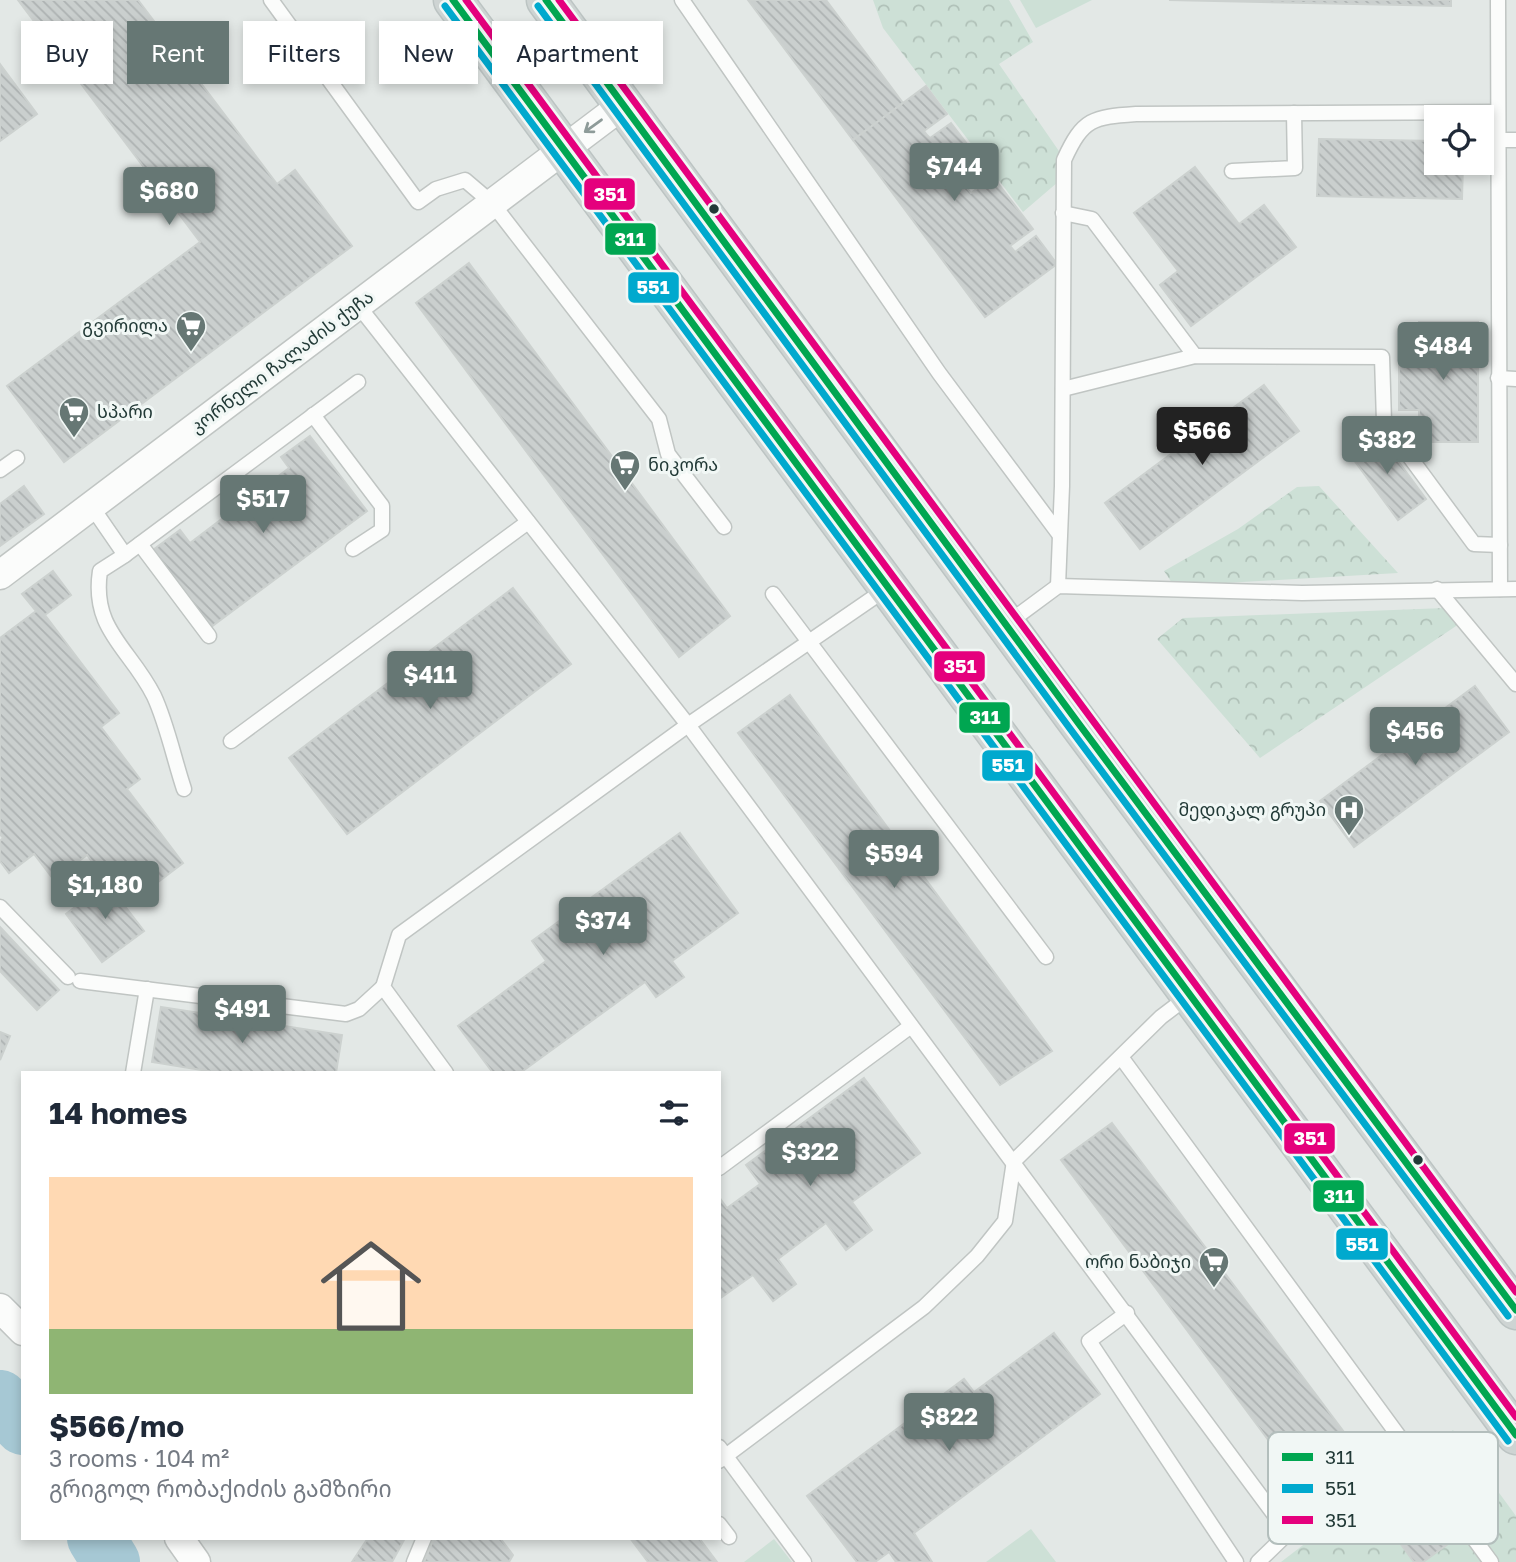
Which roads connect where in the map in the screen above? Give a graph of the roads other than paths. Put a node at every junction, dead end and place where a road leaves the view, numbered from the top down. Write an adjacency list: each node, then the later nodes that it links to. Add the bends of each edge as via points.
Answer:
1 (271, 0): 13 (lane, via 418,202 436,189 465,180)
2 (453, 0): 11 (main road)
3 (546, 0): 6 (main road)
4 (682, 0): 27 (lane, via 939,373)
5 (1498, 0): 7 (lane)
6 (624, 104): 11 (street, კორნელი ჩალაძის ქუჩა, one-way to 11); 39 (main road)
7 (1497, 112): 8 (lane); 9 (lane)
8 (1294, 113): 12 (lane, via 1295,168); 14 (lane, via 1099,116 1078,131 1064,160)
9 (1497, 140): 10 (lane); 17 (lane)
10 (1516, 140)
11 (563, 148): 13 (street, კორნელი ჩალაძის ქუჩა); 33 (main road)
12 (1232, 171)
13 (492, 204): 15 (street, კორნელი ჩალაძის ქუჩა); 26 (lane, via 659,419 668,454)
14 (1063, 214): 16 (lane, via 1092,219); 20 (lane)
15 (357, 304): 24 (street, კორნელი ჩალაძის ქუჩა); 25 (lane)
16 (1195, 356): 20 (lane); 29 (lane, via 1382,357 1384,422 1474,544)
17 (1498, 377): 18 (lane); 29 (lane)
18 (1516, 379)
19 (358, 382): 21 (lane)
20 (1063, 389): 27 (lane)
21 (313, 415): 28 (lane); 30 (lane, via 382,506 382,530)
22 (17, 458): 23 (lane)
23 (0, 470)
24 (92, 507): 31 (lane); 32 (street, კორნელი ჩალაძის ქუჩა)
25 (528, 522): 43 (lane); 44 (lane)
26 (724, 527)
27 (1059, 534): 34 (lane)
28 (140, 544): 31 (lane); 40 (lane)
29 (1500, 545): 36 (lane)
30 (353, 550)
31 (125, 555): 45 (lane, via 100,571 96,595 102,617 154,696)
32 (0, 575)
33 (890, 586): 41 (lane); 50 (main road)
34 (1058, 586): 35 (lane, via 1301,593); 39 (lane)
35 (1437, 589): 36 (lane); 42 (lane)
36 (1500, 589): 37 (lane)
37 (1516, 589)
38 (773, 594): 41 (lane)
39 (1006, 624): 58 (main road)
40 (209, 636)
41 (810, 644): 43 (lane); 47 (lane)
42 (1516, 684)
43 (688, 725): 48 (lane, via 399,935); 51 (lane)
44 (231, 741)
45 (184, 789)
46 (0, 907): 49 (lane, via 74,979)
47 (1046, 957)
48 (383, 987): 49 (lane, via 359,1009 346,1014); 54 (lane)
49 (147, 989): 53 (lane)
50 (1191, 994): 52 (lane); 62 (main road)
51 (911, 1026): 55 (lane); 56 (lane)
52 (1121, 1057): 55 (lane); 61 (lane)
53 (133, 1071)
54 (445, 1071)
55 (1014, 1161): 59 (lane); 63 (lane, via 1005,1221 977,1256 924,1307)
56 (721, 1167)
57 (0, 1308): 60 (street)
58 (1516, 1310)
59 (1127, 1313): 64 (lane); 74 (lane, via 1089,1341)
60 (21, 1327)
61 (1396, 1432)
62 (1516, 1436)
63 (722, 1455): 73 (lane)
64 (1268, 1505)
65 (721, 1527): 66 (lane)
66 (729, 1537)
67 (180, 1540): 71 (street)
68 (423, 1540): 72 (lane)
69 (1278, 1544): 75 (lane)
70 (1478, 1544): 76 (lane)
71 (196, 1562)
72 (414, 1562)
73 (804, 1562)
74 (1236, 1562)
75 (1258, 1562)
76 (1491, 1562)

